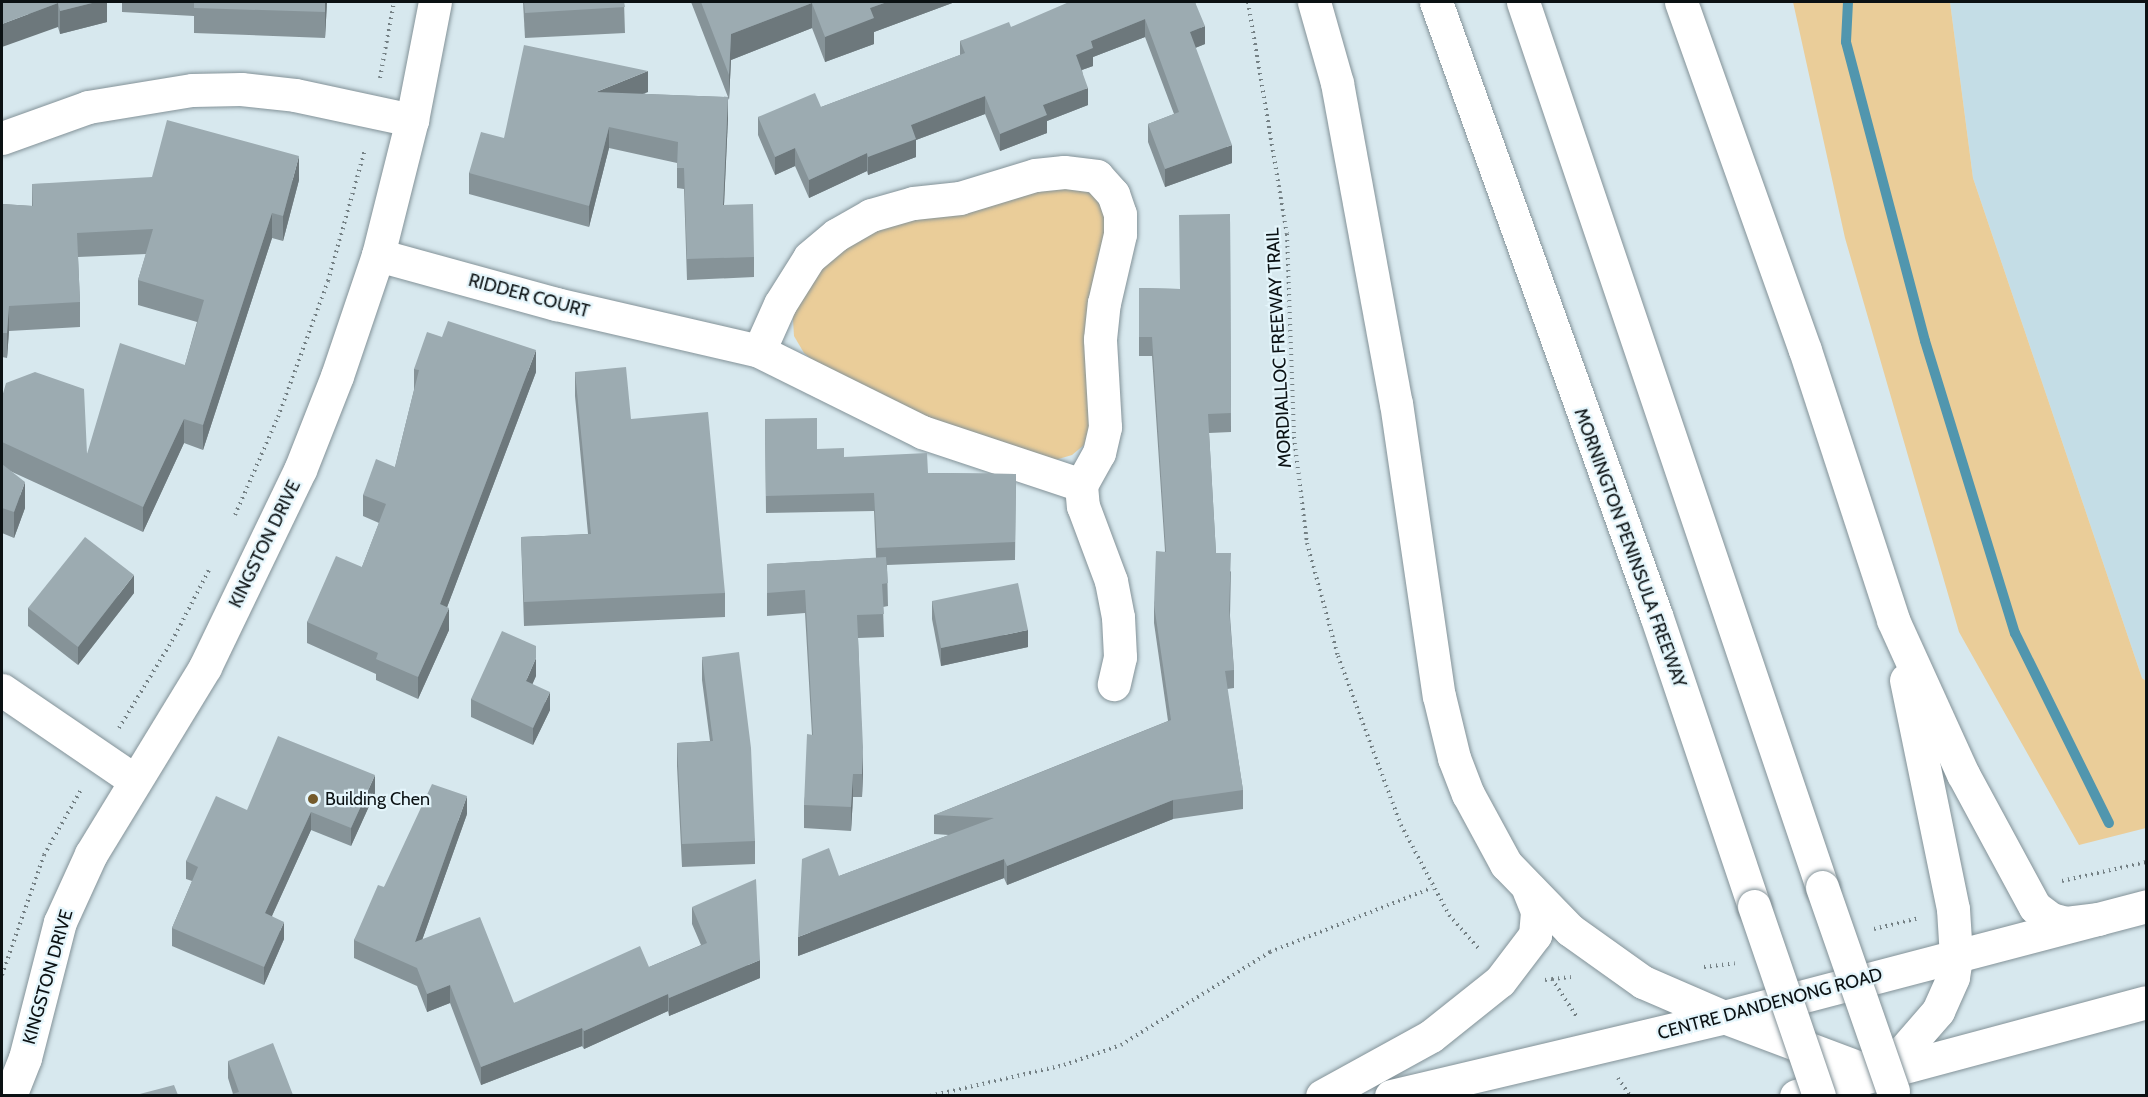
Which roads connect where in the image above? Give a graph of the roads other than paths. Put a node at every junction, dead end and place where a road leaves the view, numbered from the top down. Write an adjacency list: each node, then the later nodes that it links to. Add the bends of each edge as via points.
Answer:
1 (435, 2): 6 (main road, KINGSTON DRIVE)
2 (1314, 2): 15 (main road, via 1337,83 1394,391 1454,758 1481,820 1506,864)
3 (1436, 2): 28 (main road, MORNINGTON PENINSULA FREEWAY, bridge, via 1656,615)
4 (1523, 2): 22 (main road, bridge)
5 (1681, 2): 11 (main road, via 1805,350)
6 (412, 120): 7 (main road, via 295,95 241,89 192,90 88,107); 8 (main road, KINGSTON DRIVE)
7 (2, 138)
8 (378, 255): 9 (main road, RIDDER COURT); 14 (main road, KINGSTON DRIVE, via 300,470 205,667)
9 (759, 351): 10 (main road, RIDDER COURT, via 922,432); 10 (main road, via 780,304 809,258 836,235 871,215 913,203 1001,188 1035,175 1064,172 1097,177 1113,194 1120,214 1120,234 1100,339 1105,427 1099,453)
10 (1081, 485): 12 (main road, via 1083,506 1111,581 1118,617 1119,657)
11 (1893, 620): 17 (main road, via 1963,774 2024,891 2036,907 2056,921); 18 (main road, via 1953,909)
12 (1114, 684)
13 (2, 690): 14 (main road)
14 (134, 780): 21 (main road, KINGSTON DRIVE, via 91,854 60,922)
15 (1529, 891): 20 (main road, via 1588,945 1635,977); 25 (main road, via 1536,911 1535,935 1500,981 1431,1036)
16 (2146, 906): 17 (main road, CENTRE DANDENONG ROAD)
17 (2099, 919): 18 (main road, CENTRE DANDENONG ROAD)
18 (1956, 957): 20 (main road, CENTRE DANDENONG ROAD); 22 (main road, via 1953,977 1938,1011)
19 (2146, 1002): 22 (main road)
20 (1724, 1017): 22 (main road); 26 (main road, CENTRE DANDENONG ROAD, via 1457,1083)
21 (25, 1058): 23 (main road, KINGSTON DRIVE); 24 (main road, KINGSTON DRIVE)
22 (1887, 1084): 27 (main road)
23 (10, 1095)
24 (23, 1095)
25 (1322, 1095)
26 (1391, 1095)
27 (1796, 1095)
28 (1819, 1095)

